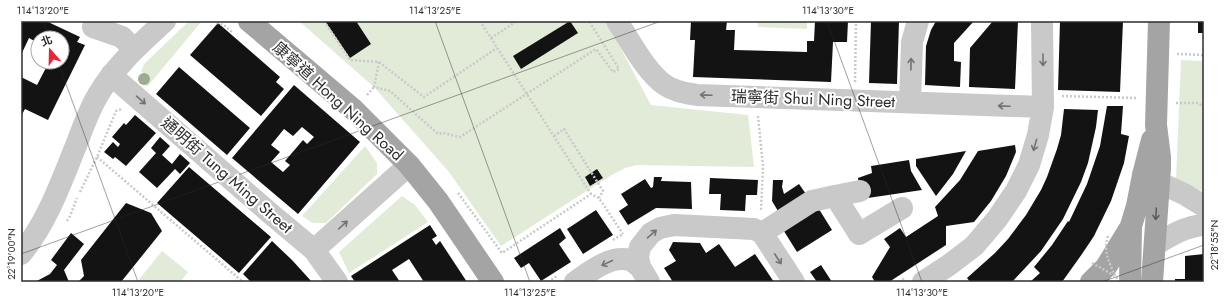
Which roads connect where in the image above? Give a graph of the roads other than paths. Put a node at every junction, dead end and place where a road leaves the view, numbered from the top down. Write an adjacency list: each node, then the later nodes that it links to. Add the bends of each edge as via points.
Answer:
1 (165, 21): 8 (street)
2 (249, 21): 12 (main road, 康寧道 Hong Ning Road, via 354,110)
3 (617, 21): 10 (street, 瑞寧街 Shui Ning Street, one-way to 3, via 697,95 681,92 666,86 653,75)
4 (918, 21): 10 (street, one-way to 4, via 912,42)
5 (1042, 21): 11 (street, one-way to 11)
6 (1159, 21): 13 (main road, via 1156,124 1160,157)
7 (93, 27): 8 (street, via 122,37)
8 (134, 50): 9 (street)
9 (111, 75): 22 (street, 通明街 Tung Ming Street, one-way to 22); 23 (street, via 87,117 46,217)
10 (910, 102): 11 (street, 瑞寧街 Shui Ning Street, one-way to 10)
11 (1051, 102): 27 (street, one-way to 27, via 1029,165 998,219 974,246 949,265)
12 (409, 165): 22 (street, one-way to 12); 29 (main road, 康寧道 Hong Ning Road, via 438,201)
13 (1151, 178): 16 (street); 20 (main road, via 1137,206); 21 (main road, one-way to 21)
14 (860, 191): 15 (street)
15 (835, 196): 17 (street, via 859,234); 18 (street, via 812,201)
16 (1204, 206)
17 (902, 208)
18 (761, 223): 25 (street, one-way to 18, via 638,256 640,247 660,228 688,225 754,229); 31 (street, one-way to 31)
19 (1204, 225): 21 (street, via 1192,226 1170,235)
20 (1131, 226): 24 (main road, via 1106,267); 26 (main road)
21 (1155, 245): 32 (main road)
22 (314, 250): 28 (street, 通明街 Tung Ming Street)
23 (21, 254)
24 (1091, 272)
25 (645, 275): 30 (street, one-way to 30, via 631,260 616,259)
26 (1122, 279)
27 (914, 280)
28 (337, 282)
29 (493, 282)
30 (575, 282)
31 (794, 282)
32 (1152, 282)

